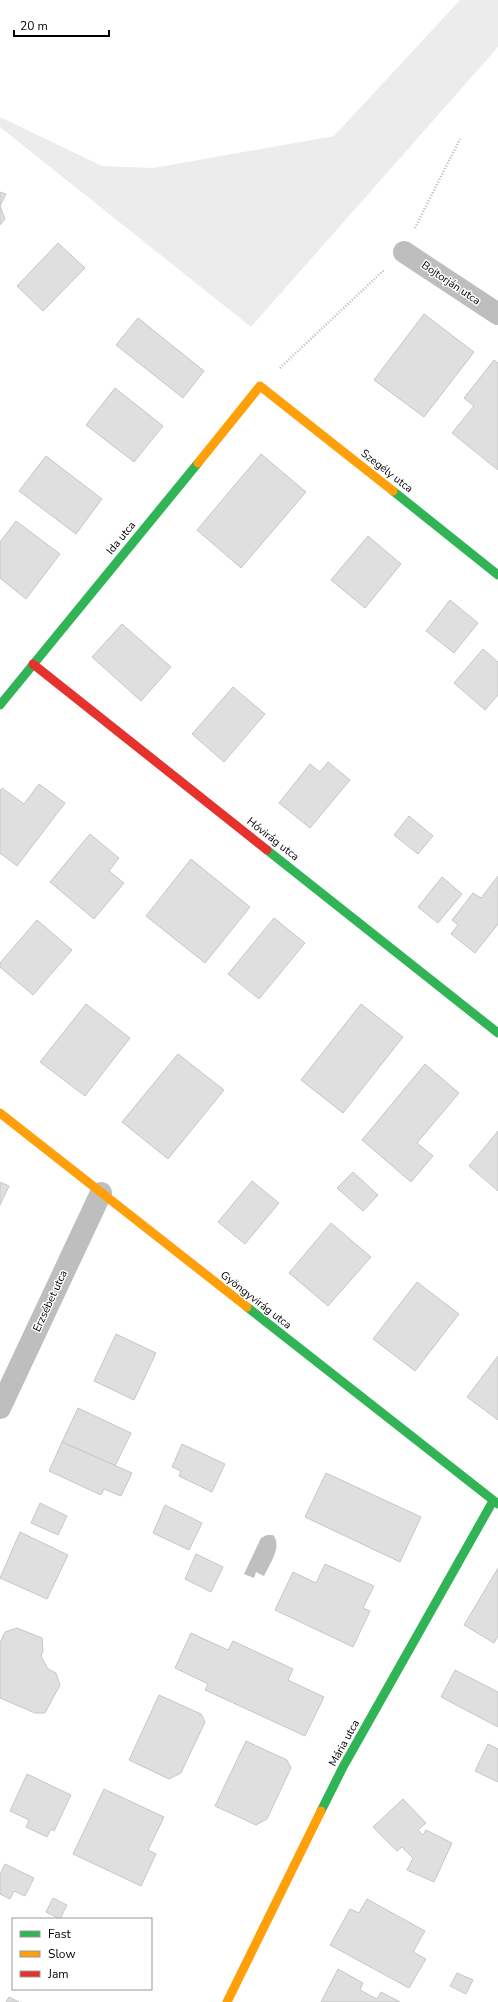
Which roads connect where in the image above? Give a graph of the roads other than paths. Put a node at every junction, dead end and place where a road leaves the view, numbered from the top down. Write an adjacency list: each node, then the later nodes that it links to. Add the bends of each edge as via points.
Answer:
1 (404, 252): 2 (street, Bojtorján utca)
2 (498, 314)
3 (260, 386): 4 (street, Szegély utca); 5 (street, Ida utca)
4 (498, 575)
5 (33, 664): 6 (street, Ida utca); 7 (street, Hóvirág utca)
6 (0, 705)
7 (498, 1033)
8 (0, 1113): 9 (street, Gyöngyvirág utca)
9 (101, 1193): 10 (street, Erzsébet utca); 11 (street, Gyöngyvirág utca)
10 (0, 1408)
11 (495, 1503): 12 (street, Mária utca, via 343,1767)
12 (227, 2002)

